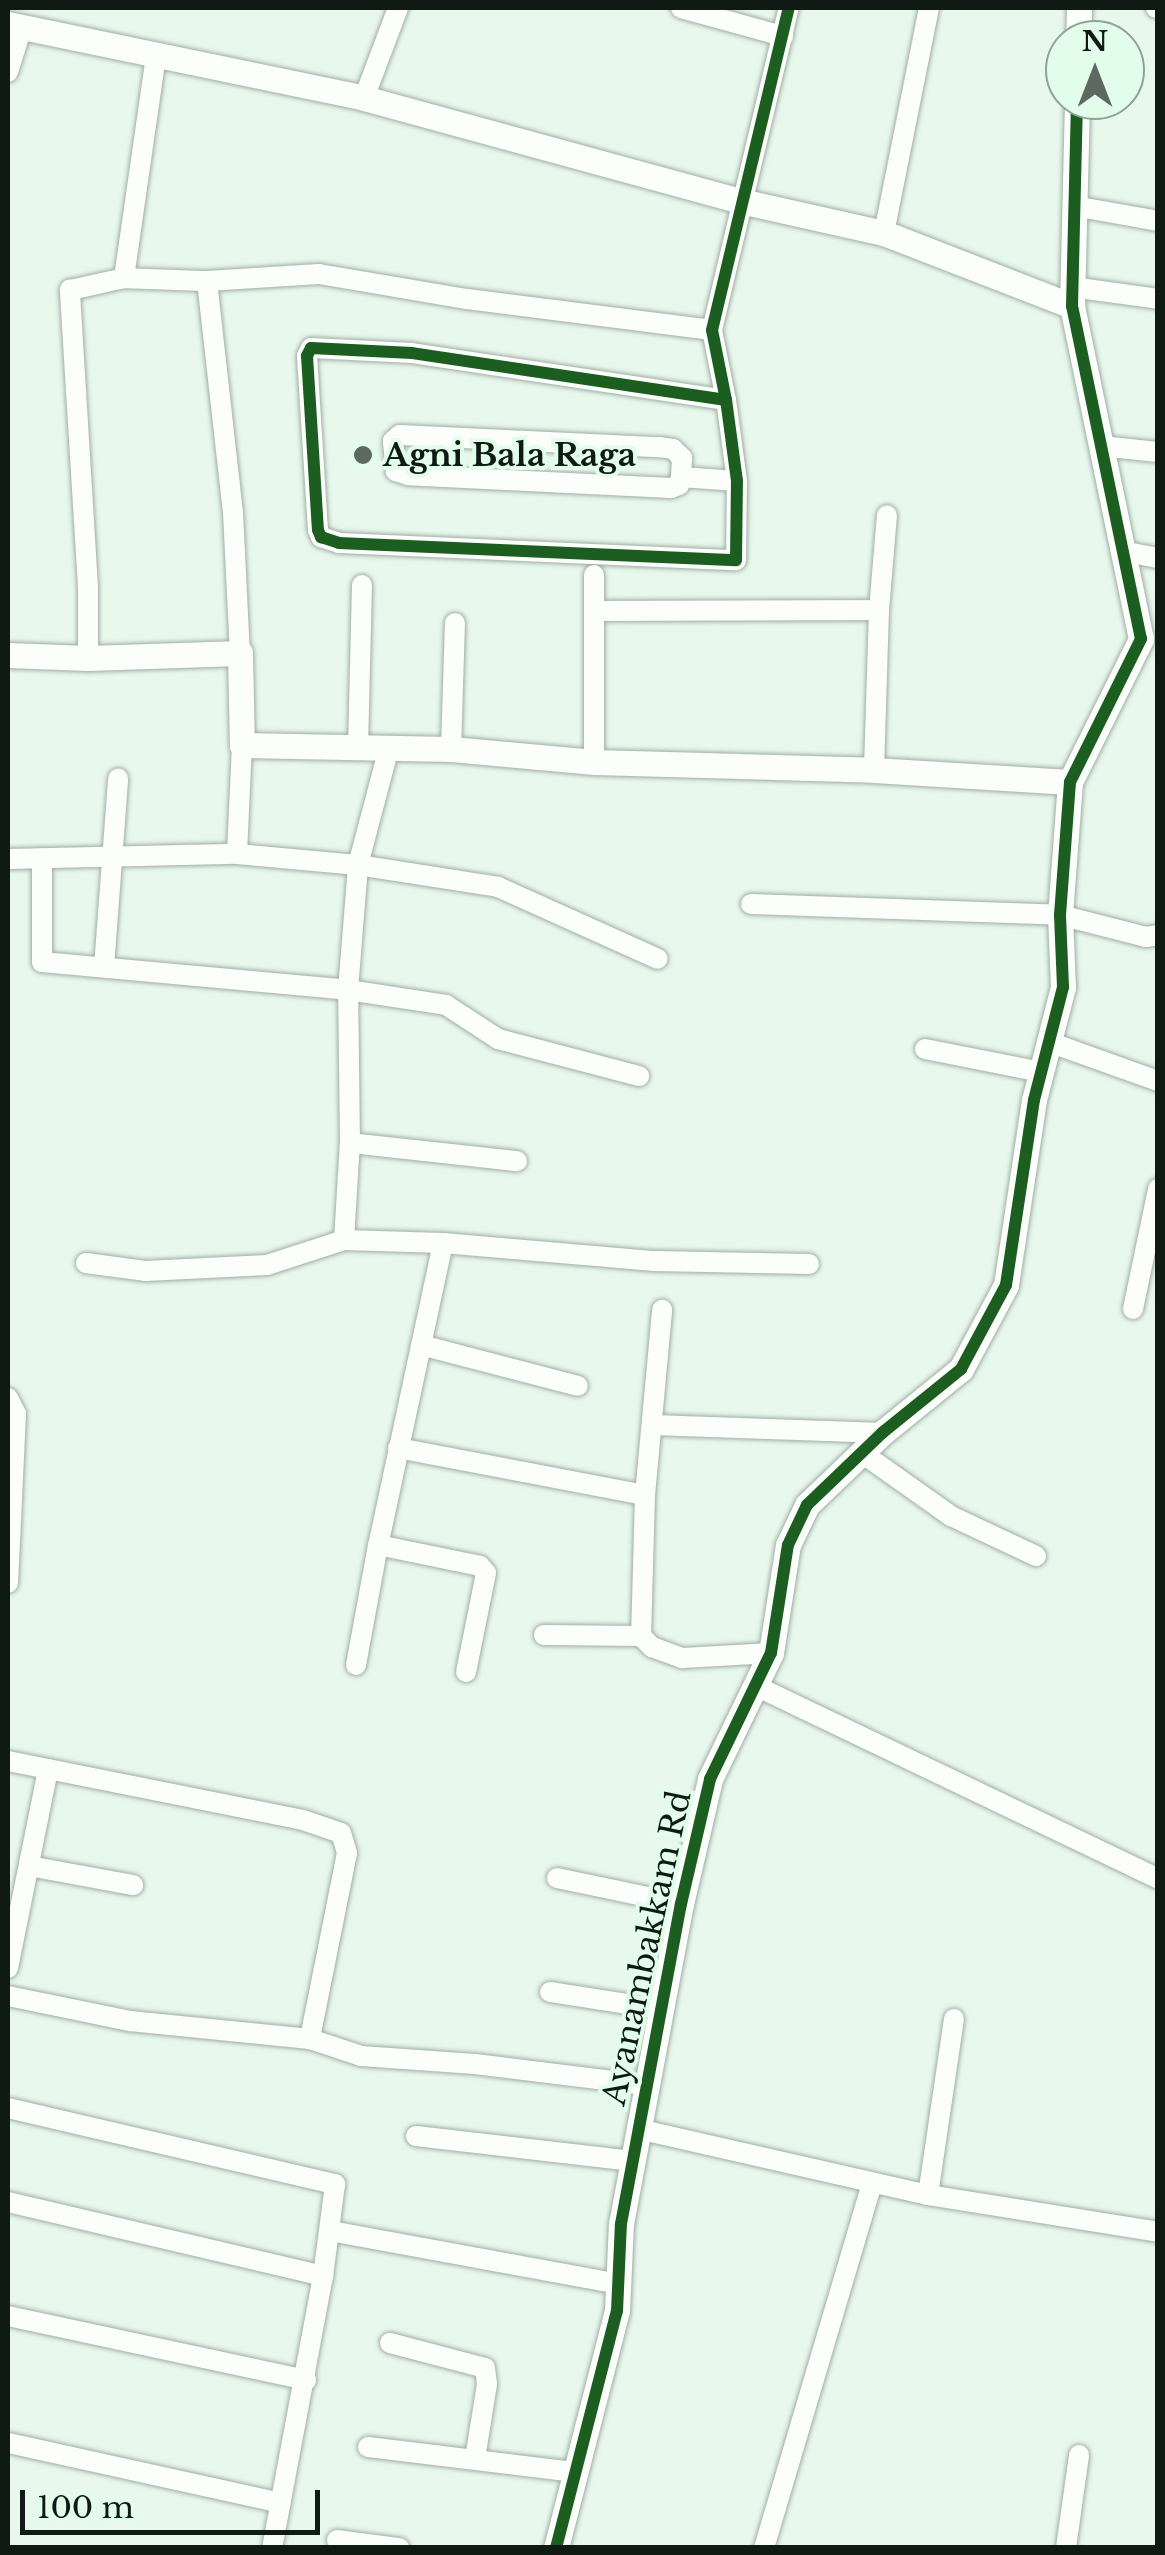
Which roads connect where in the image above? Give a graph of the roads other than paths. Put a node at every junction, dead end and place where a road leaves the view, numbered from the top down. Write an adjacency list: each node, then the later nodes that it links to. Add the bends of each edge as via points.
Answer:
1 (398, 8): 9 (street)
2 (681, 8): 6 (street)
3 (789, 8): 6 (street)
4 (929, 8): 14 (street)
5 (14, 25): 7 (street); 8 (street)
6 (783, 36): 11 (street)
7 (156, 57): 9 (street); 15 (street)
8 (8, 72)
9 (364, 98): 11 (street)
10 (1076, 120): 12 (street, Ayanambakkam Rd)
11 (745, 202): 14 (street); 19 (street)
12 (1074, 206): 13 (street); 17 (street, Ayanambakkam Rd)
13 (1158, 221)
14 (884, 233): 17 (street)
15 (124, 278): 16 (street); 36 (street, via 70,290)
16 (207, 281): 19 (street, via 319,274); 34 (street, via 233,512)
17 (1072, 297): 18 (street); 21 (street, Ayanambakkam Rd)
18 (1158, 299)
19 (712, 330): 20 (street)
20 (726, 400): 24 (street); 24 (street, via 412,353 312,348 307,356 318,530 320,538 339,543 736,560)
21 (1101, 446): 22 (street); 26 (street, Ayanambakkam Rd)
22 (1158, 452)
23 (681, 476): 23 (street, via 670,488 408,475 396,471 393,442 400,435 659,447 682,458); 24 (street)
24 (737, 481)
25 (887, 515): 31 (street)
26 (1122, 551): 27 (street); 33 (street, Ayanambakkam Rd)
27 (1158, 558)
28 (594, 574): 30 (street)
29 (362, 585): 38 (street)
30 (594, 610): 31 (street); 41 (street)
31 (879, 610): 42 (street)
32 (454, 623): 40 (street)
33 (1149, 642): 44 (street, Ayanambakkam Rd)
34 (240, 653): 36 (street); 37 (street)
35 (8, 655): 36 (street)
36 (88, 658)
37 (242, 744): 38 (street); 45 (street)
38 (358, 748): 39 (street)
39 (389, 748): 40 (street); 49 (street)
40 (451, 749): 41 (street)
41 (594, 762): 42 (street)
42 (874, 770): 44 (street)
43 (118, 779): 46 (street)
44 (1070, 782): 51 (street, Ayanambakkam Rd)
45 (237, 854): 46 (street); 49 (street)
46 (114, 855): 47 (street); 54 (street)
47 (42, 858): 48 (street); 54 (street, via 42,962)
48 (8, 859)
49 (358, 866): 53 (street, via 498,886); 55 (street)
50 (751, 904): 51 (street)
51 (1060, 915): 52 (street); 56 (street, Ayanambakkam Rd, via 1064,988)
52 (1158, 935)
53 (658, 959)
54 (104, 967): 55 (street)
55 (348, 990): 59 (street, via 446,1005 498,1039); 61 (street)
56 (1049, 1042): 58 (street, Ayanambakkam Rd); 60 (street)
57 (925, 1049): 58 (street)
58 (1041, 1072): 74 (street, Ayanambakkam Rd, via 1006,1285 961,1369)
59 (640, 1076)
60 (1158, 1081)
61 (350, 1143): 62 (street); 64 (street)
62 (518, 1161)
63 (1157, 1190): 68 (street)
64 (344, 1240): 65 (street); 66 (street, via 267,1266 146,1271)
65 (443, 1243): 67 (street, via 654,1262); 70 (street)
66 (86, 1264)
67 (809, 1264)
68 (1133, 1309)
69 (662, 1310): 73 (street)
70 (421, 1345): 71 (street); 75 (street)
71 (578, 1386)
72 (8, 1398): 80 (street, via 16,1414)
73 (655, 1425): 74 (street); 77 (street)
74 (882, 1433): 76 (street, Ayanambakkam Rd)
75 (398, 1448): 77 (street); 78 (street)
76 (862, 1454): 79 (street, via 951,1516); 83 (street, Ayanambakkam Rd, via 806,1506 788,1546)
77 (645, 1495): 82 (street)
78 (378, 1546): 84 (street); 85 (street, via 486,1572)
79 (1036, 1556)
80 (8, 1583)
81 (544, 1635): 82 (street)
82 (641, 1636): 83 (street, via 682,1658)
83 (771, 1653): 86 (street, Ayanambakkam Rd)
84 (356, 1665)
85 (466, 1672)
86 (756, 1686): 91 (street); 93 (street, Ayanambakkam Rd, via 710,1779)
87 (8, 1761): 88 (street)
88 (48, 1769): 89 (street); 99 (street, via 341,1833 347,1853)
89 (29, 1866): 92 (street); 94 (street)
90 (557, 1878): 93 (street)
91 (1158, 1879)
92 (134, 1885)
93 (681, 1904): 97 (street, Ayanambakkam Rd)
94 (8, 1968)
95 (550, 1992): 97 (street)
96 (8, 1996): 99 (street, via 130,2021)
97 (660, 2009): 100 (street, Ayanambakkam Rd)
98 (954, 2019): 106 (street)
99 (310, 2040): 100 (street, via 361,2056)
100 (647, 2086): 102 (street, Ayanambakkam Rd)
101 (8, 2108): 108 (street, via 335,2184)
102 (638, 2129): 104 (street, Ayanambakkam Rd); 105 (street)
103 (416, 2136): 104 (street)
104 (633, 2161): 111 (street, Ayanambakkam Rd)
105 (872, 2184): 106 (street); 125 (street)
106 (928, 2195): 109 (street)
107 (8, 2202): 110 (street)
108 (330, 2231): 110 (street); 111 (street)
109 (1158, 2232)
110 (322, 2276): 114 (street)
111 (618, 2284): 119 (street, Ayanambakkam Rd, via 617,2312)
112 (8, 2316): 114 (street)
113 (390, 2343): 118 (street, via 485,2368)
114 (306, 2380): 120 (street)
115 (8, 2443): 120 (street)
116 (368, 2446): 118 (street)
117 (1079, 2455): 126 (street)
118 (475, 2460): 119 (street)
119 (576, 2472): 124 (street, Ayanambakkam Rd)
120 (280, 2503): 122 (street)
121 (338, 2540): 123 (street)
122 (272, 2548)
123 (399, 2548)
124 (556, 2548)
125 (764, 2548)
126 (1066, 2548)

